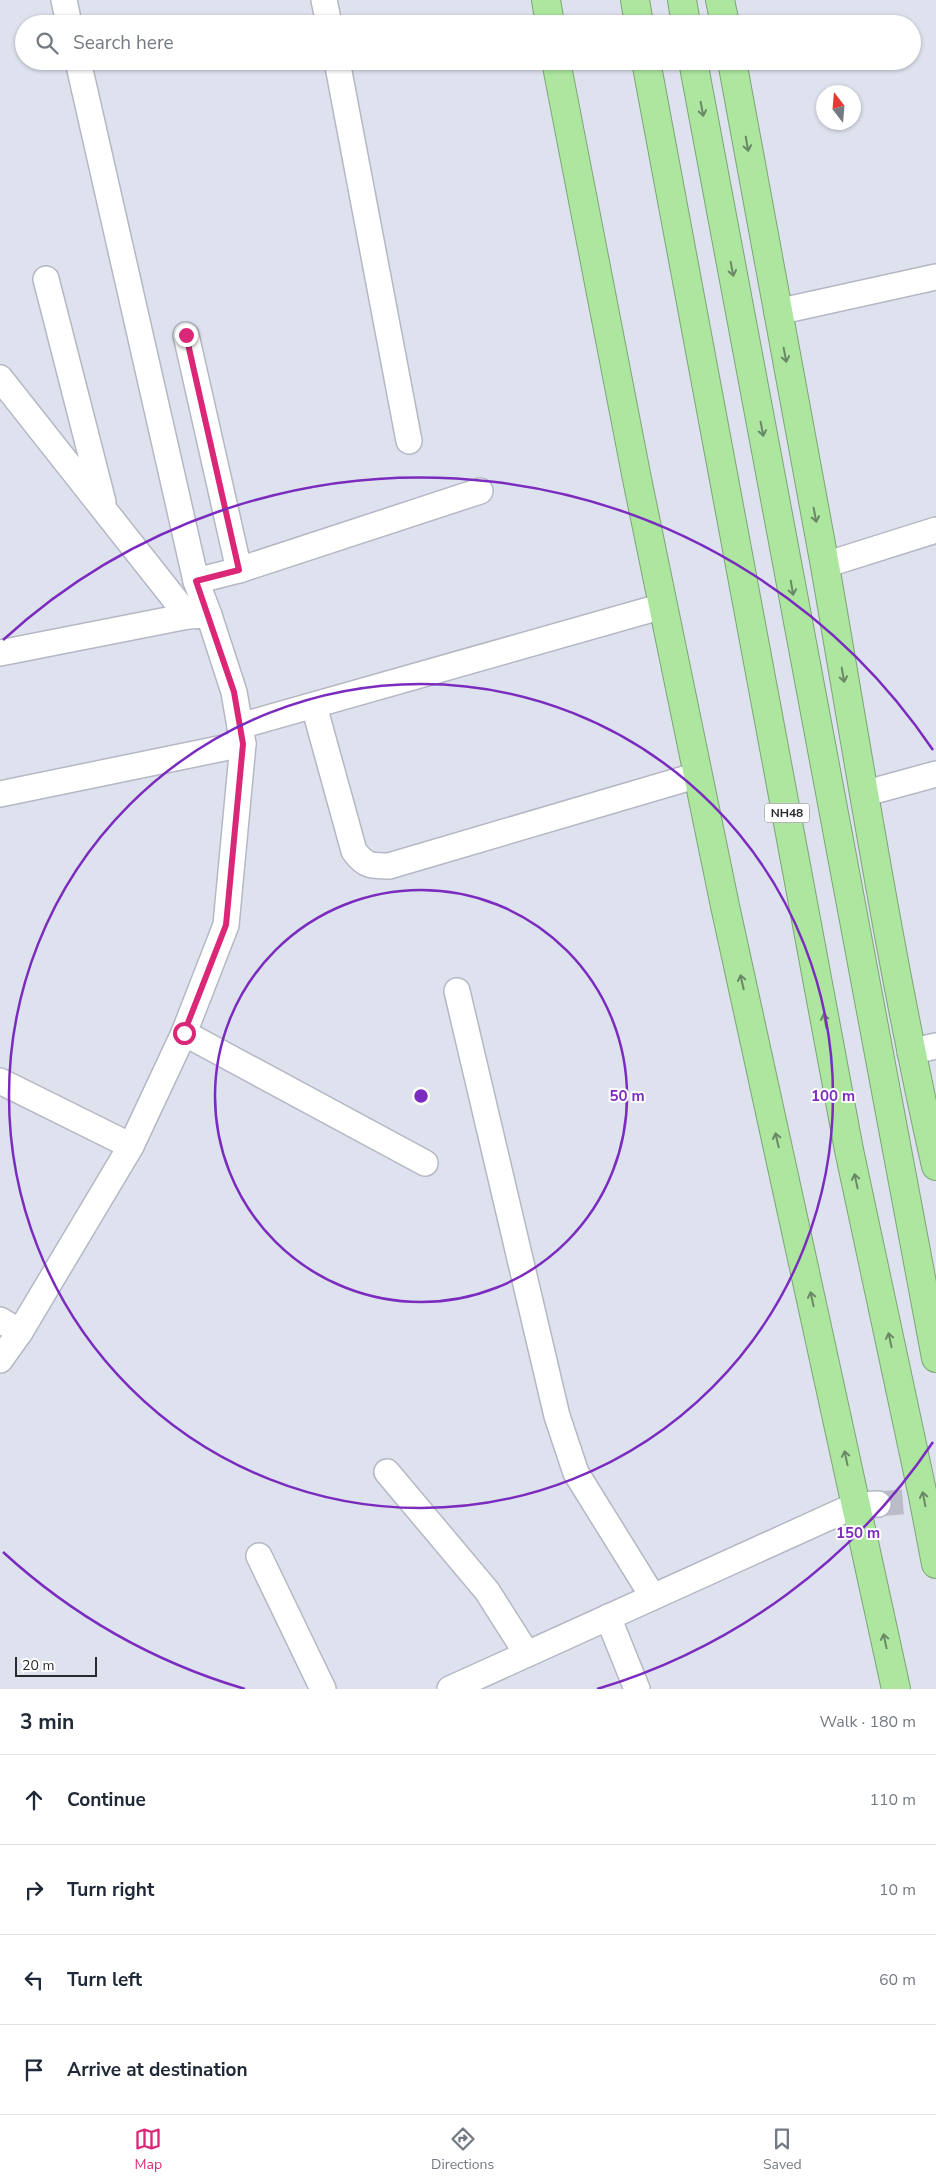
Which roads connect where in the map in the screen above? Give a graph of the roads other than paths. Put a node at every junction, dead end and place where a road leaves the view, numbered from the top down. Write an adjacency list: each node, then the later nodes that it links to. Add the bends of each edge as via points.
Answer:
1 (64, 0): 7 (street)
2 (324, 0): 8 (street)
3 (546, 0): 9 (highway)
4 (635, 0): 10 (highway)
5 (682, 0): 11 (highway)
6 (720, 0): 12 (highway)
7 (67, 15)
8 (327, 15)
9 (548, 15)
10 (638, 15)
11 (684, 15)
12 (723, 15)
13 (80, 70): 30 (street)
14 (339, 70): 24 (street)
15 (558, 70): 31 (highway)
16 (648, 70): 53 (highway, NH48, one-way to 16, via 849,1150)
17 (695, 70): 48 (highway, one-way to 48)
18 (734, 70): 21 (highway, one-way to 21)
19 (936, 276): 21 (street)
20 (46, 279): 26 (street)
21 (777, 312): 28 (highway, one-way to 28)
22 (186, 335): 29 (street)
23 (0, 378): 26 (street)
24 (409, 441)
25 (480, 491): 29 (street)
26 (106, 511): 32 (street)
27 (936, 530): 28 (street)
28 (825, 566): 39 (highway, one-way to 39)
29 (239, 570): 30 (street)
30 (196, 581): 32 (street)
31 (663, 606): 34 (street); 37 (highway)
32 (199, 615): 33 (street); 35 (street, via 234,692)
33 (0, 653)
34 (314, 706): 35 (street); 37 (street, via 354,851 362,862 374,866 389,866)
35 (242, 735): 38 (street); 41 (street, via 226,925)
36 (936, 774): 39 (street)
37 (698, 775): 51 (highway, one-way to 37)
38 (0, 794)
39 (863, 794): 42 (highway, via 881,882)
40 (457, 991): 54 (street, via 557,1416 576,1473)
41 (184, 1033): 44 (street); 45 (street)
42 (923, 1049): 46 (highway)
43 (1, 1076): 44 (street)
44 (131, 1146): 47 (street)
45 (424, 1164)
46 (936, 1166)
47 (10, 1326): 49 (street)
48 (936, 1358)
49 (0, 1360)
50 (387, 1472): 56 (street, via 487,1591)
51 (867, 1505): 54 (street); 60 (highway, one-way to 51)
52 (259, 1556): 57 (street)
53 (936, 1564)
54 (653, 1597): 55 (street)
55 (608, 1617): 56 (street); 59 (street)
56 (527, 1654): 58 (street)
57 (323, 1689)
58 (450, 1689)
59 (637, 1689)
60 (896, 1689)

